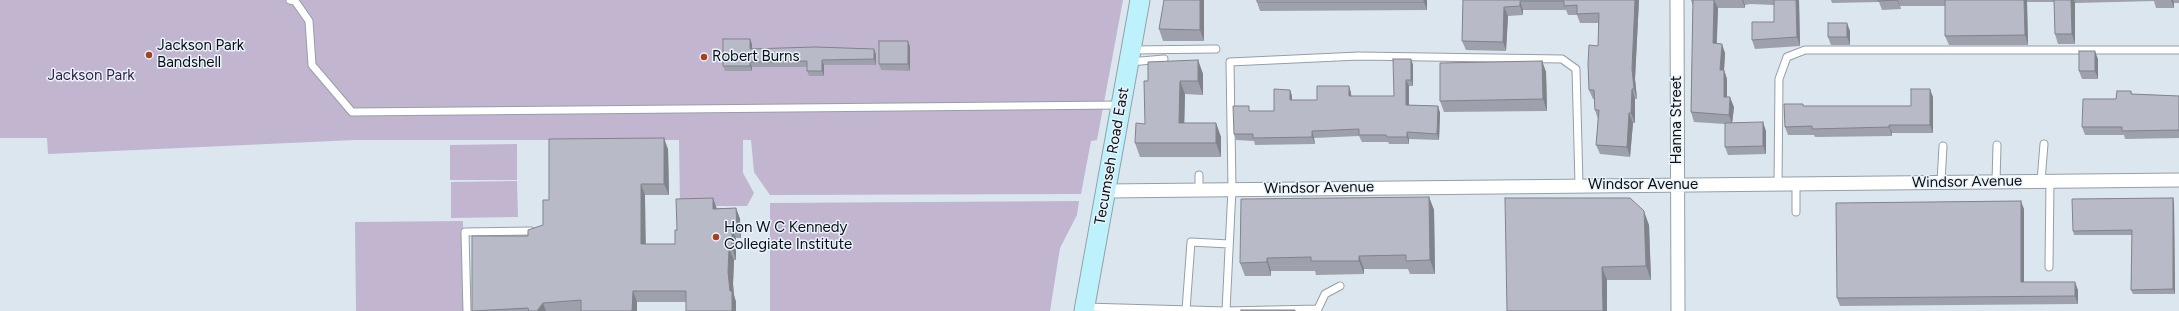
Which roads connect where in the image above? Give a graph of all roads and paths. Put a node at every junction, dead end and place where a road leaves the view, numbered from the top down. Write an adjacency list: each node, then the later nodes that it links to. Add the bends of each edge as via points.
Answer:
1 (290, 0): 8 (lane, via 295,2 309,21 312,65 352,112)
2 (1140, 0): 6 (main road, Tecumseh Road East)
3 (1677, 0): 20 (street, Hanna Street)
4 (1216, 49): 6 (lane)
5 (2179, 50): 17 (lane, via 1804,50 1787,57 1779,79)
6 (1130, 56): 7 (lane); 8 (main road, Tecumseh Road East)
7 (1164, 59)
8 (1121, 104): 23 (main road, Tecumseh Road East)
9 (2044, 144): 14 (lane)
10 (1997, 145): 16 (lane)
11 (1943, 146): 15 (lane)
12 (1199, 175): 21 (lane)
13 (2179, 180): 14 (street, Windsor Avenue)
14 (2045, 181): 16 (street, Windsor Avenue); 27 (lane)
15 (1941, 182): 16 (street, Windsor Avenue); 18 (street, Windsor Avenue)
16 (1996, 182)
17 (1778, 184): 18 (street, Windsor Avenue); 20 (street, Windsor Avenue)
18 (1796, 184): 24 (lane)
19 (1579, 185): 20 (street, Windsor Avenue); 22 (street, Windsor Avenue); 22 (lane, via 1576,69 1562,59 1359,56 1230,62)
20 (1678, 185): 35 (street, Hanna Street)
21 (1199, 189): 22 (street, Windsor Avenue); 23 (street, Windsor Avenue)
22 (1232, 189): 26 (lane)
23 (1106, 191): 29 (main road, Tecumseh Road East)
24 (1796, 212)
25 (531, 231): 33 (lane, via 465,232)
26 (1229, 244): 30 (lane, via 1191,242); 34 (lane)
27 (2049, 267)
28 (1340, 286): 32 (lane, via 1325,294)
29 (1084, 309): 30 (lane)
30 (1186, 310): 31 (lane)
31 (1196, 310): 34 (lane)
32 (1317, 310): 34 (lane)
33 (467, 311)
34 (1226, 311)
35 (1678, 311)

